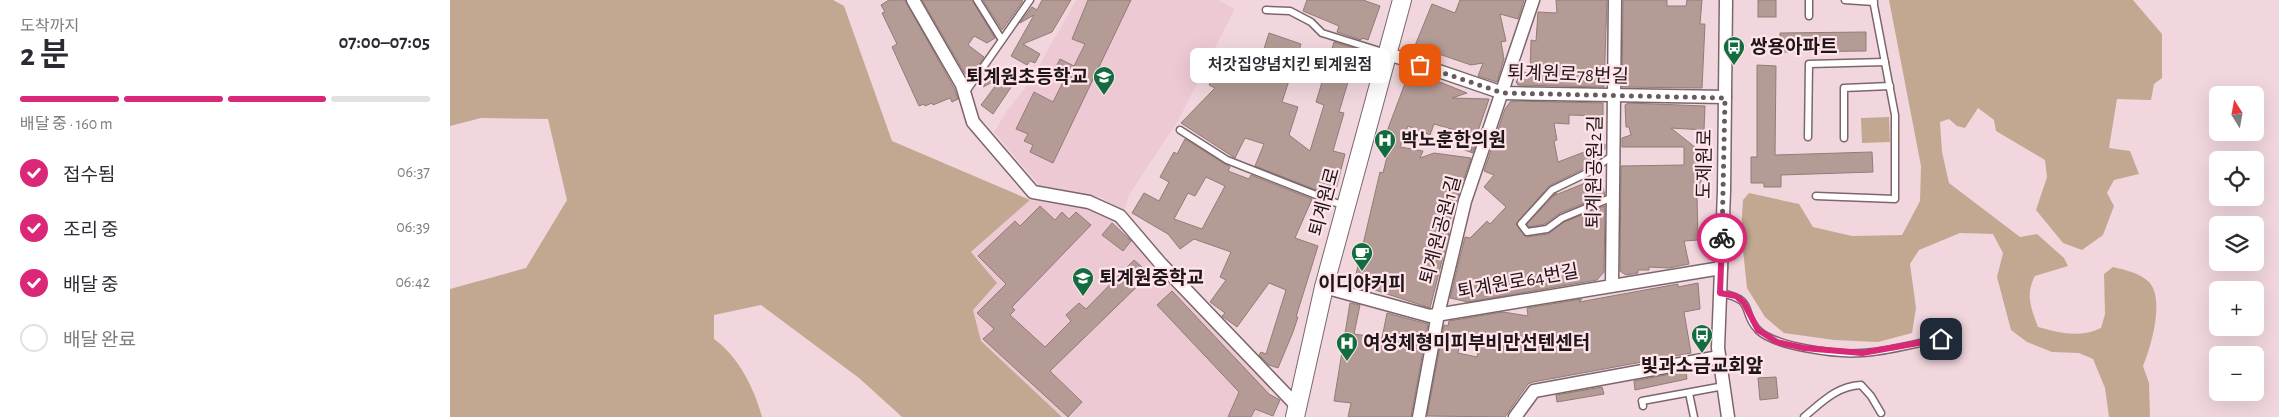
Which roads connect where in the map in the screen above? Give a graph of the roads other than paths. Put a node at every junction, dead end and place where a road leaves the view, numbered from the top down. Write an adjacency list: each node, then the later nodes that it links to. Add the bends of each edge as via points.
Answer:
1 (913, 0): 18 (street)
2 (977, 0): 13 (lane)
3 (1030, 0): 13 (lane)
4 (1402, 0): 14 (street, 퇴계원로)
5 (1533, 0): 17 (street, 퇴계원공원1길)
6 (1615, 0): 19 (street, 퇴계원공원2길)
7 (1726, 0): 20 (street, 도제원로)
8 (1809, 0): 12 (lane)
9 (1845, 0): 10 (lane)
10 (1873, 1): 15 (lane)
11 (1266, 10): 14 (lane, via 1290,11 1312,22 1322,33)
12 (1809, 16)
13 (1002, 40): 18 (lane)
14 (1386, 53): 17 (street, 퇴계원로78번길); 27 (street, 퇴계원로)
15 (1885, 62): 16 (lane); 22 (lane, via 1809,64)
16 (1890, 86): 23 (lane, via 1844,88); 25 (lane, via 1895,115 1895,199)
17 (1503, 93): 19 (street, 퇴계원로78번길); 32 (street, 퇴계원공원1길, via 1466,201)
18 (964, 94): 39 (street, via 973,122 1033,192 1089,202 1120,216)
19 (1614, 95): 20 (street, 퇴계원로78번길); 24 (street, 퇴계원공원2길)
20 (1725, 98): 28 (street, 도제원로)
21 (1180, 130): 27 (lane, via 1227,160)
22 (1808, 137)
23 (1844, 138)
24 (1613, 155): 26 (street, 퇴계원공원2길); 26 (lane, via 1589,172 1552,190 1521,224 1527,232 1547,229 1562,218)
25 (1816, 196)
26 (1613, 197): 29 (street, 퇴계원공원2길)
27 (1347, 208): 30 (street, 퇴계원로)
28 (1721, 268): 29 (street, 퇴계원로64번길); 31 (street, 도제원로)
29 (1612, 284): 32 (street, 퇴계원로64번길)
30 (1324, 287): 32 (street, 퇴계원로64번길, via 1430,316); 39 (street, 퇴계원로)
31 (1720, 293): 33 (lane, via 1736,296 1744,303 1758,330 1777,342 1804,348 1862,353); 34 (street, 도제원로)
32 (1438, 314): 40 (street, 퇴계원공원1길)
33 (1941, 339)
34 (1719, 357): 35 (street, 도제원로); 41 (street, via 1534,391)
35 (1724, 386): 36 (lane); 43 (street, 도제원로)
36 (1689, 393): 37 (lane, via 1642,401); 42 (lane)
37 (1643, 406)
38 (1881, 413): 44 (lane, via 1861,386 1848,386 1834,392)
39 (1296, 414)
40 (1419, 417)
41 (1515, 417)
42 (1694, 417)
43 (1728, 417)
44 (1804, 417)

